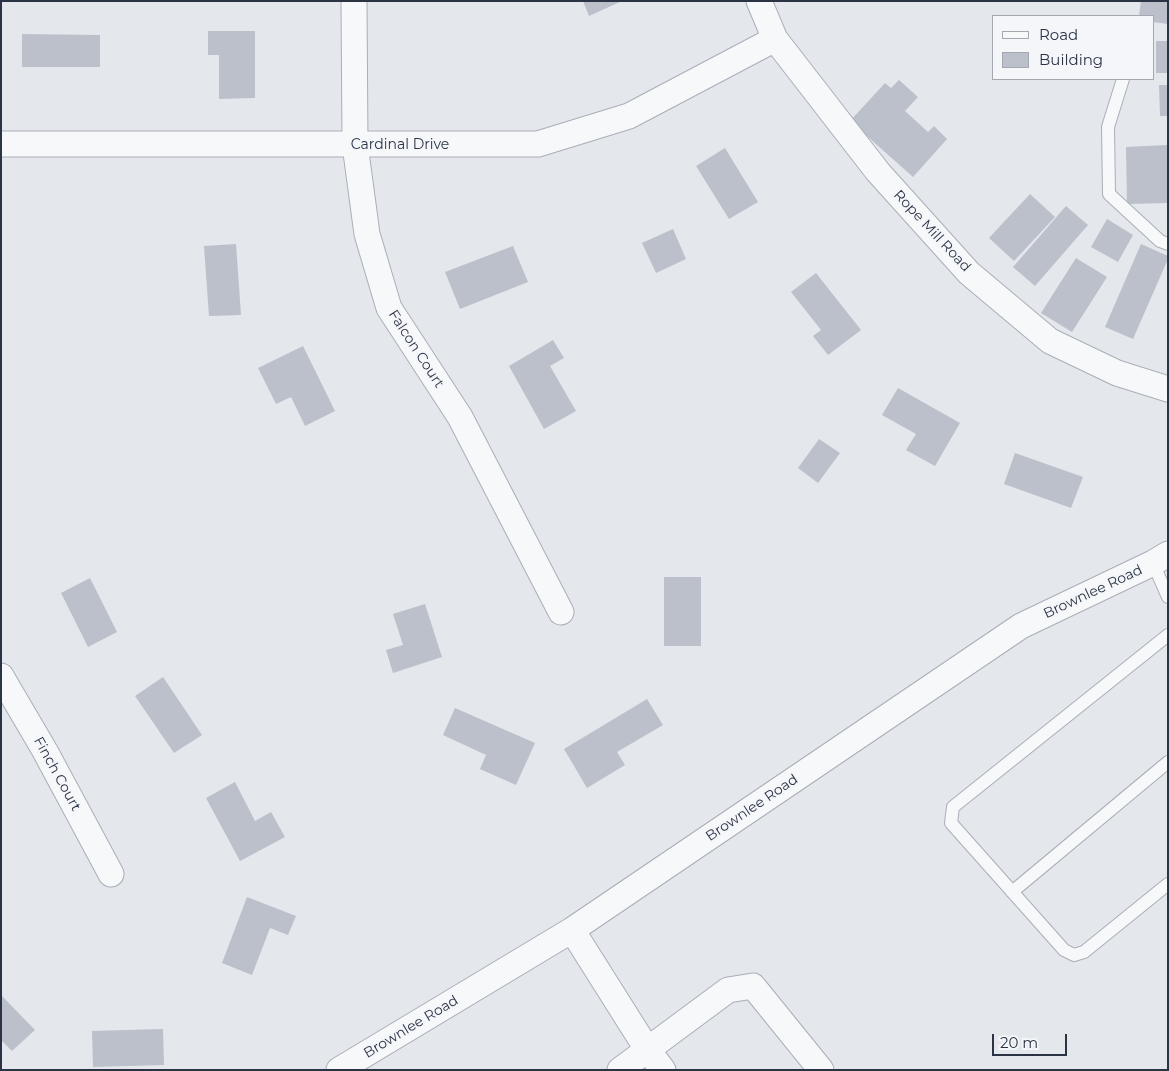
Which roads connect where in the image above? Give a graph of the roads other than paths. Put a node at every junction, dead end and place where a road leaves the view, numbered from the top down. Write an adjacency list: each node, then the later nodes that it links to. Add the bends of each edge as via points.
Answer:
1 (354, 1): 6 (street, Falcon Court)
2 (759, 1): 3 (street, Rope Mill Road)
3 (775, 40): 6 (street, Cardinal Drive, via 629,116 538,144); 8 (street, Rope Mill Road, via 878,172 969,272 1050,341 1117,373)
4 (1123, 80): 7 (lane, via 1108,127 1109,194 1160,241)
5 (1, 144): 6 (street, Cardinal Drive)
6 (355, 145): 11 (street, Falcon Court, via 367,234 389,308 460,417)
7 (1168, 244)
8 (1168, 389)
9 (1161, 559): 10 (lane); 18 (street, Brownlee Road, via 1021,626)
10 (1168, 597)
11 (561, 612)
12 (1168, 635): 17 (lane, via 953,807 951,823)
13 (1, 676): 15 (street, Finch Court)
14 (1168, 762): 17 (lane)
15 (111, 874)
16 (1168, 884): 17 (lane, via 1084,952 1074,955 1064,950)
17 (1012, 892)
18 (572, 930): 19 (street); 20 (street, Brownlee Road)
19 (647, 1049): 21 (street); 22 (street); 23 (street, via 728,990 753,986)
20 (339, 1070)
21 (620, 1070)
22 (663, 1070)
23 (821, 1070)

